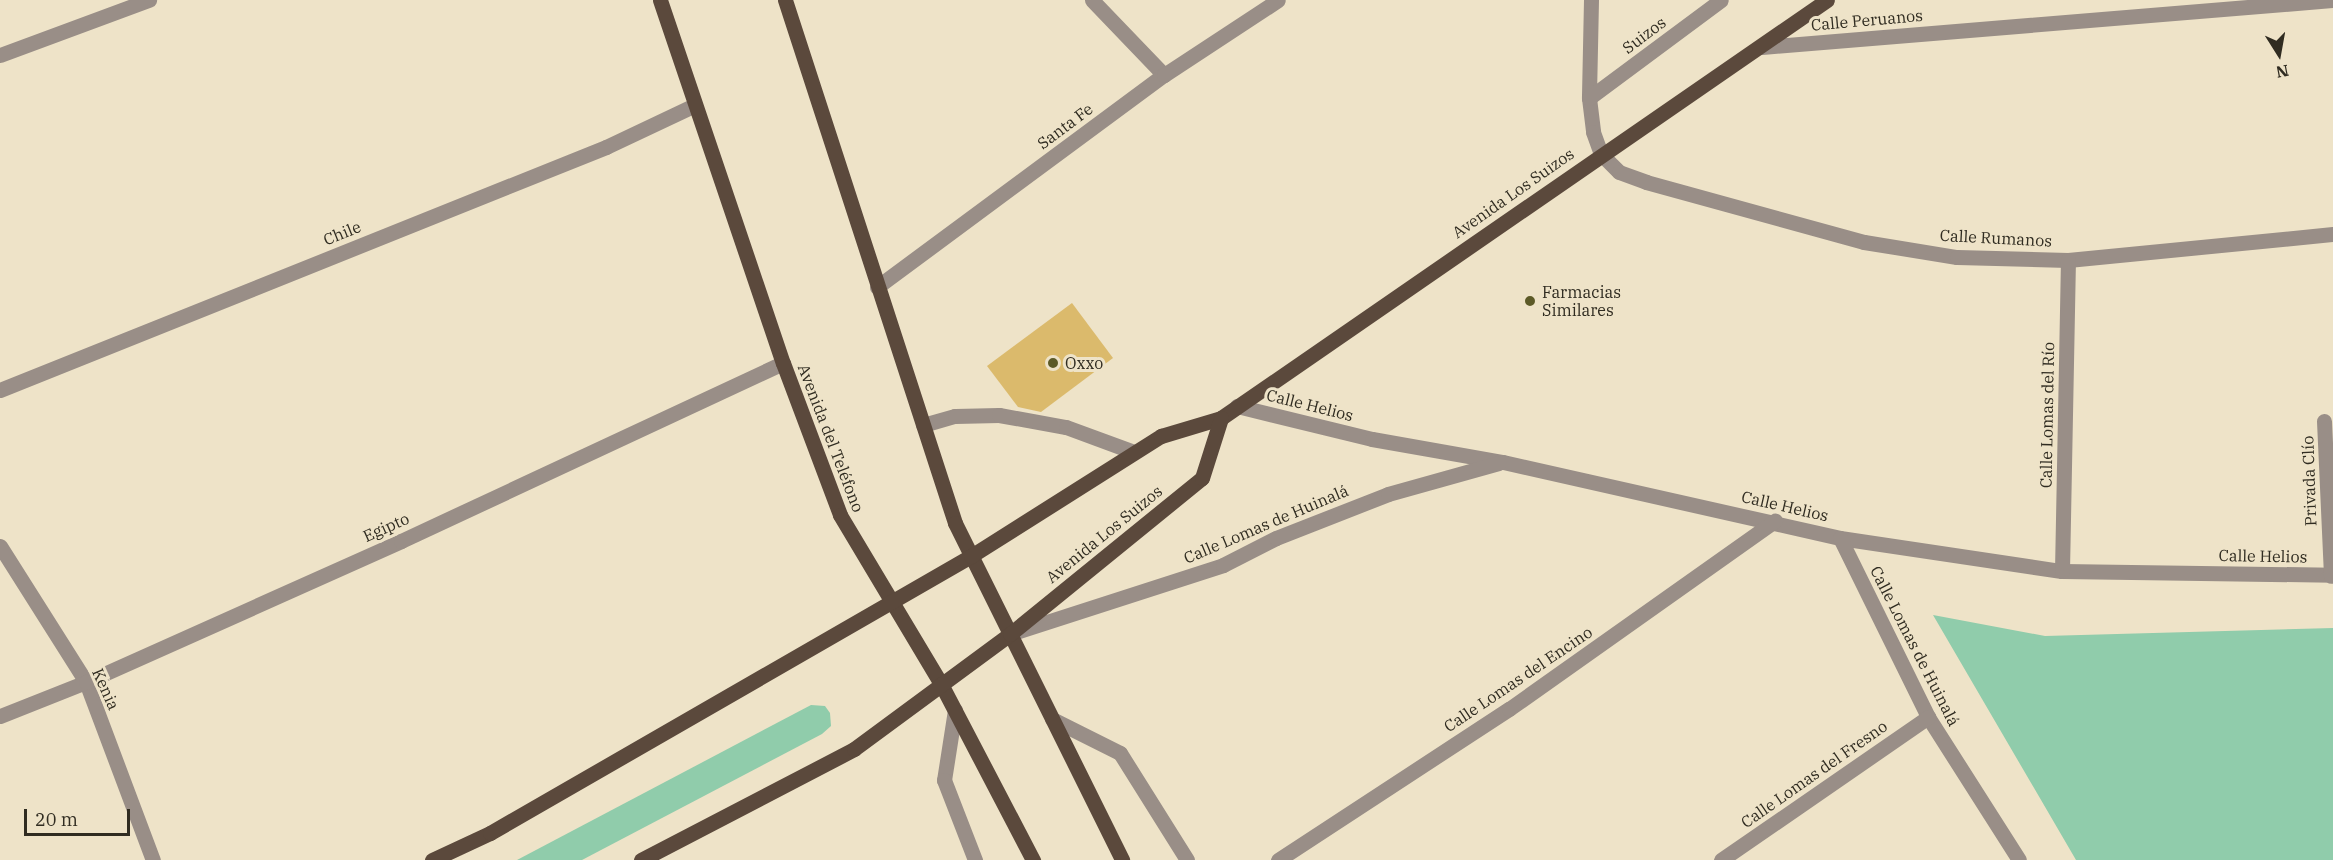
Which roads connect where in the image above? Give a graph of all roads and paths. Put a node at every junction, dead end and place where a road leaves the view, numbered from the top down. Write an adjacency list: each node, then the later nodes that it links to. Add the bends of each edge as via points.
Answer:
1 (148, 0): 11 (street)
2 (660, 0): 14 (main road, Avenida del Teléfono)
3 (784, 0): 18 (main road)
4 (1092, 0): 12 (street)
5 (1278, 0): 12 (street, Santa Fe)
6 (1591, 0): 13 (street)
7 (1721, 0): 13 (street, Suizos)
8 (1827, 0): 10 (main road, Avenida Los Suizos)
9 (2333, 0): 10 (street, Calle Peruanos)
10 (1762, 47): 15 (main road, Avenida Los Suizos)
11 (0, 55)
12 (1164, 75): 18 (street, Santa Fe)
13 (1589, 98): 15 (street, via 1593,132)
14 (695, 105): 19 (main road, Avenida del Teléfono); 20 (street, Chile, via 606,147)
15 (1601, 154): 17 (street, Calle Rumanos, via 1619,172 1646,182 1864,242 1957,257); 21 (main road, Avenida Los Suizos)
16 (2333, 234): 17 (street, Calle Rumanos)
17 (2068, 260): 31 (street, Calle Lomas del Río)
18 (878, 287): 24 (main road)
19 (783, 363): 33 (main road, Avenida del Teléfono, via 840,515); 35 (street, Egipto)
20 (0, 390)
21 (1237, 406): 22 (main road, Avenida Los Suizos); 26 (street, Calle Helios, via 1372,440)
22 (1221, 418): 25 (main road, Avenida Los Suizos, via 1161,436); 34 (main road, Avenida Los Suizos, via 1202,478)
23 (2324, 421): 32 (street, Privada Clío)
24 (923, 425): 25 (street, via 955,416 999,416 1066,427); 30 (main road, via 955,524)
25 (1134, 452): 30 (main road, Avenida Los Suizos)
26 (1503, 462): 27 (street, Calle Helios); 34 (street, Calle Lomas de Huinalá, via 1388,494 1276,538 1223,565)
27 (1775, 521): 28 (street, Calle Helios); 48 (street, Calle Lomas del Encino, via 1509,709)
28 (1840, 538): 31 (street, Calle Helios); 39 (street, Calle Lomas de Huinalá)
29 (0, 546): 35 (street, Kenia)
30 (971, 556): 33 (main road, Avenida Los Suizos); 34 (main road)
31 (2062, 571): 32 (street, Calle Helios)
32 (2332, 575)
33 (888, 602): 36 (main road, Avenida del Teléfono); 42 (main road, Avenida Los Suizos, via 490,832)
34 (1010, 634): 36 (main road, Avenida Los Suizos); 40 (main road)
35 (86, 681): 38 (street, Egipto); 41 (street, Kenia)
36 (941, 684): 37 (main road, Avenida del Teléfono); 43 (main road, Avenida Los Suizos, via 854,749)
37 (955, 710): 44 (street, via 944,780); 45 (main road, Avenida del Teléfono)
38 (0, 716)
39 (1928, 717): 49 (street, Calle Lomas del Fresno); 50 (street, Calle Lomas de Huinalá)
40 (1052, 719): 46 (main road); 47 (street, via 1120,753)
41 (153, 860)
42 (432, 860)
43 (641, 860)
44 (975, 860)
45 (1033, 860)
46 (1122, 860)
47 (1187, 860)
48 (1278, 860)
49 (1721, 860)
50 (2019, 860)

